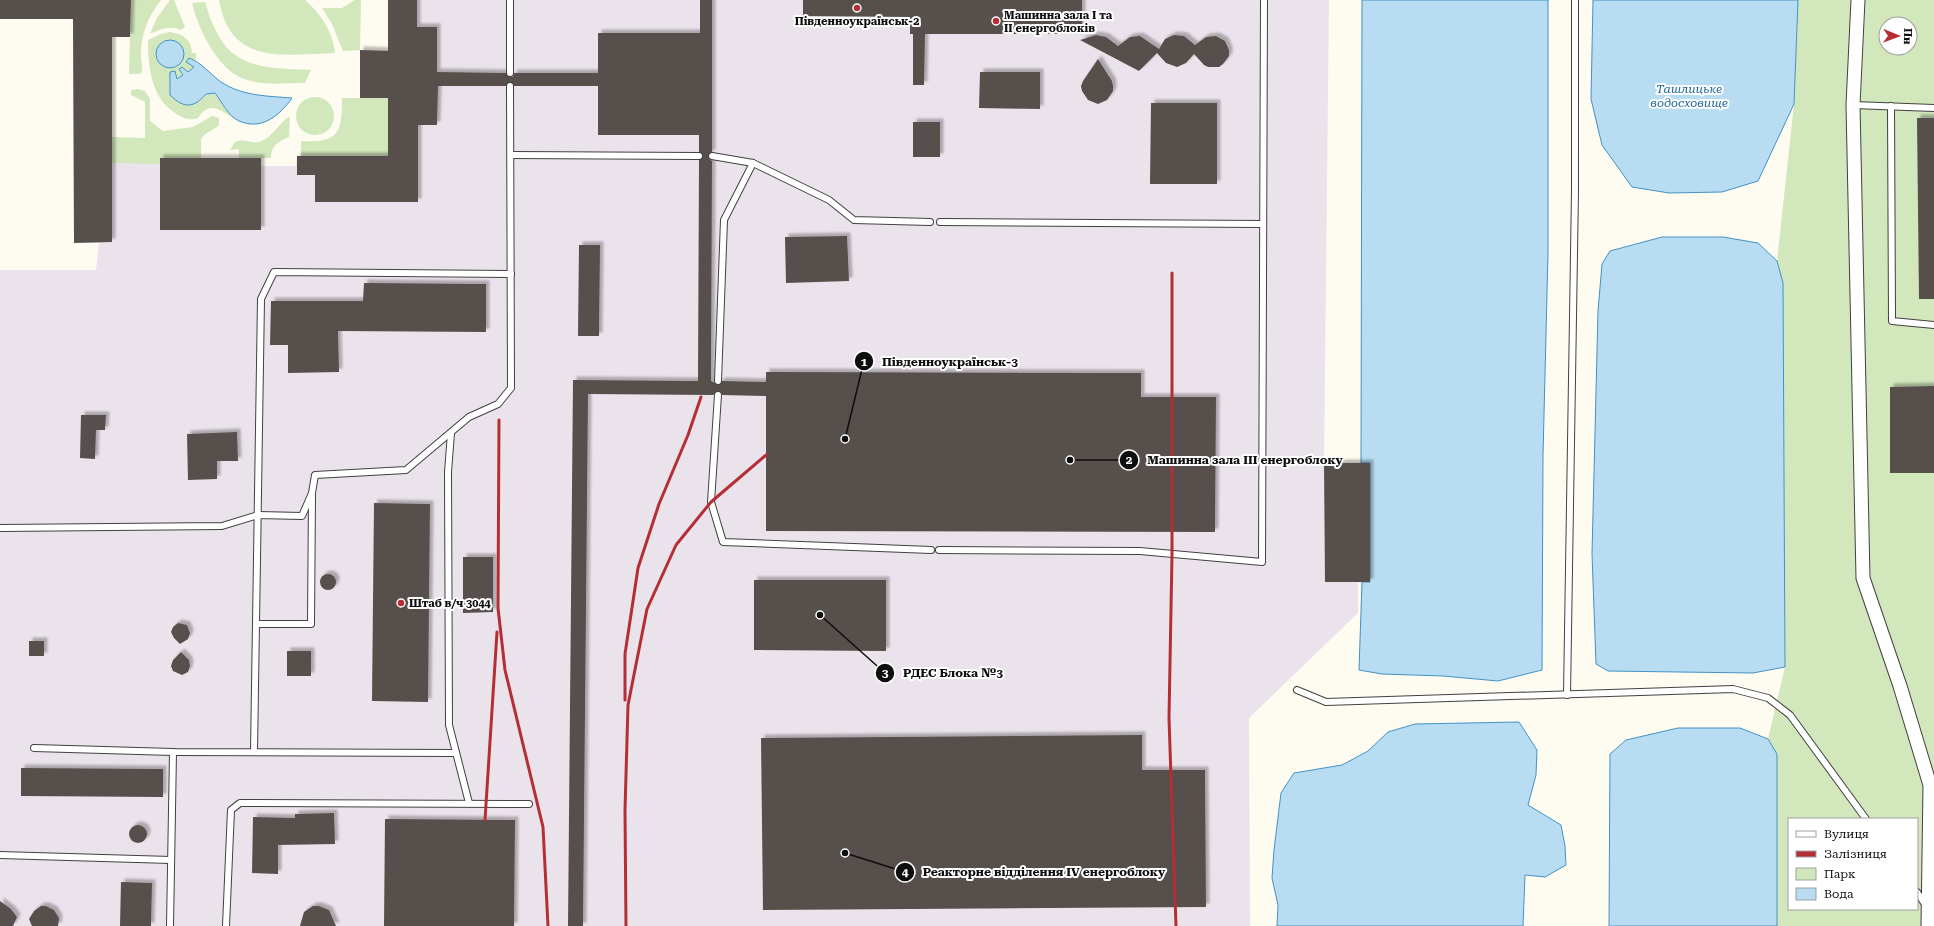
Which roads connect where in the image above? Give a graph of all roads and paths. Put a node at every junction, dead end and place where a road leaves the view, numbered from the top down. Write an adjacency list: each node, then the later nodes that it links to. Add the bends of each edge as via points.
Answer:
1 (510, 0): 5 (lane)
2 (1264, 0): 16 (lane)
3 (1575, 0): 29 (lane, via 1575,190)
4 (1858, 0): 7 (street)
5 (510, 73)
6 (510, 86): 10 (lane)
7 (1853, 105): 8 (lane); 34 (street, via 1863,578)
8 (1891, 106): 9 (lane); 18 (lane, via 1892,321)
9 (1934, 108)
10 (511, 155): 11 (lane); 17 (lane)
11 (699, 156)
12 (712, 156): 13 (lane)
13 (753, 163): 14 (lane, via 829,200 854,220); 19 (lane, via 724,220)
14 (930, 222)
15 (940, 222): 16 (lane)
16 (1263, 224): 26 (lane, via 1262,562 1140,551)
17 (511, 274): 21 (lane, via 511,388 498,404 469,417); 23 (lane, via 274,272 261,299)
18 (1934, 325)
19 (718, 381)
20 (718, 395): 25 (lane, via 711,502 723,542)
21 (451, 433): 22 (lane, via 406,470 316,475); 33 (lane, via 448,472 449,725)
22 (312, 493): 23 (lane, via 302,516); 27 (lane, via 311,624)
23 (258, 515): 24 (lane, via 222,526); 27 (lane)
24 (0, 528)
25 (931, 550)
26 (939, 550)
27 (256, 624): 32 (lane)
28 (1297, 690): 29 (lane, via 1326,702)
29 (1567, 695): 37 (lane, via 1733,689 1768,698 1790,715)
30 (34, 748): 31 (lane)
31 (172, 752): 32 (lane); 39 (lane)
32 (254, 752): 33 (lane)
33 (456, 753): 35 (lane)
34 (1932, 785): 41 (street)
35 (469, 803): 36 (lane); 43 (lane, via 240,803 231,810)
36 (529, 804)
37 (1865, 818)
38 (0, 855): 39 (lane)
39 (171, 860): 42 (lane)
40 (1918, 893): 41 (lane)
41 (1928, 908): 44 (street)
42 (170, 926)
43 (226, 926)
44 (1928, 926)

